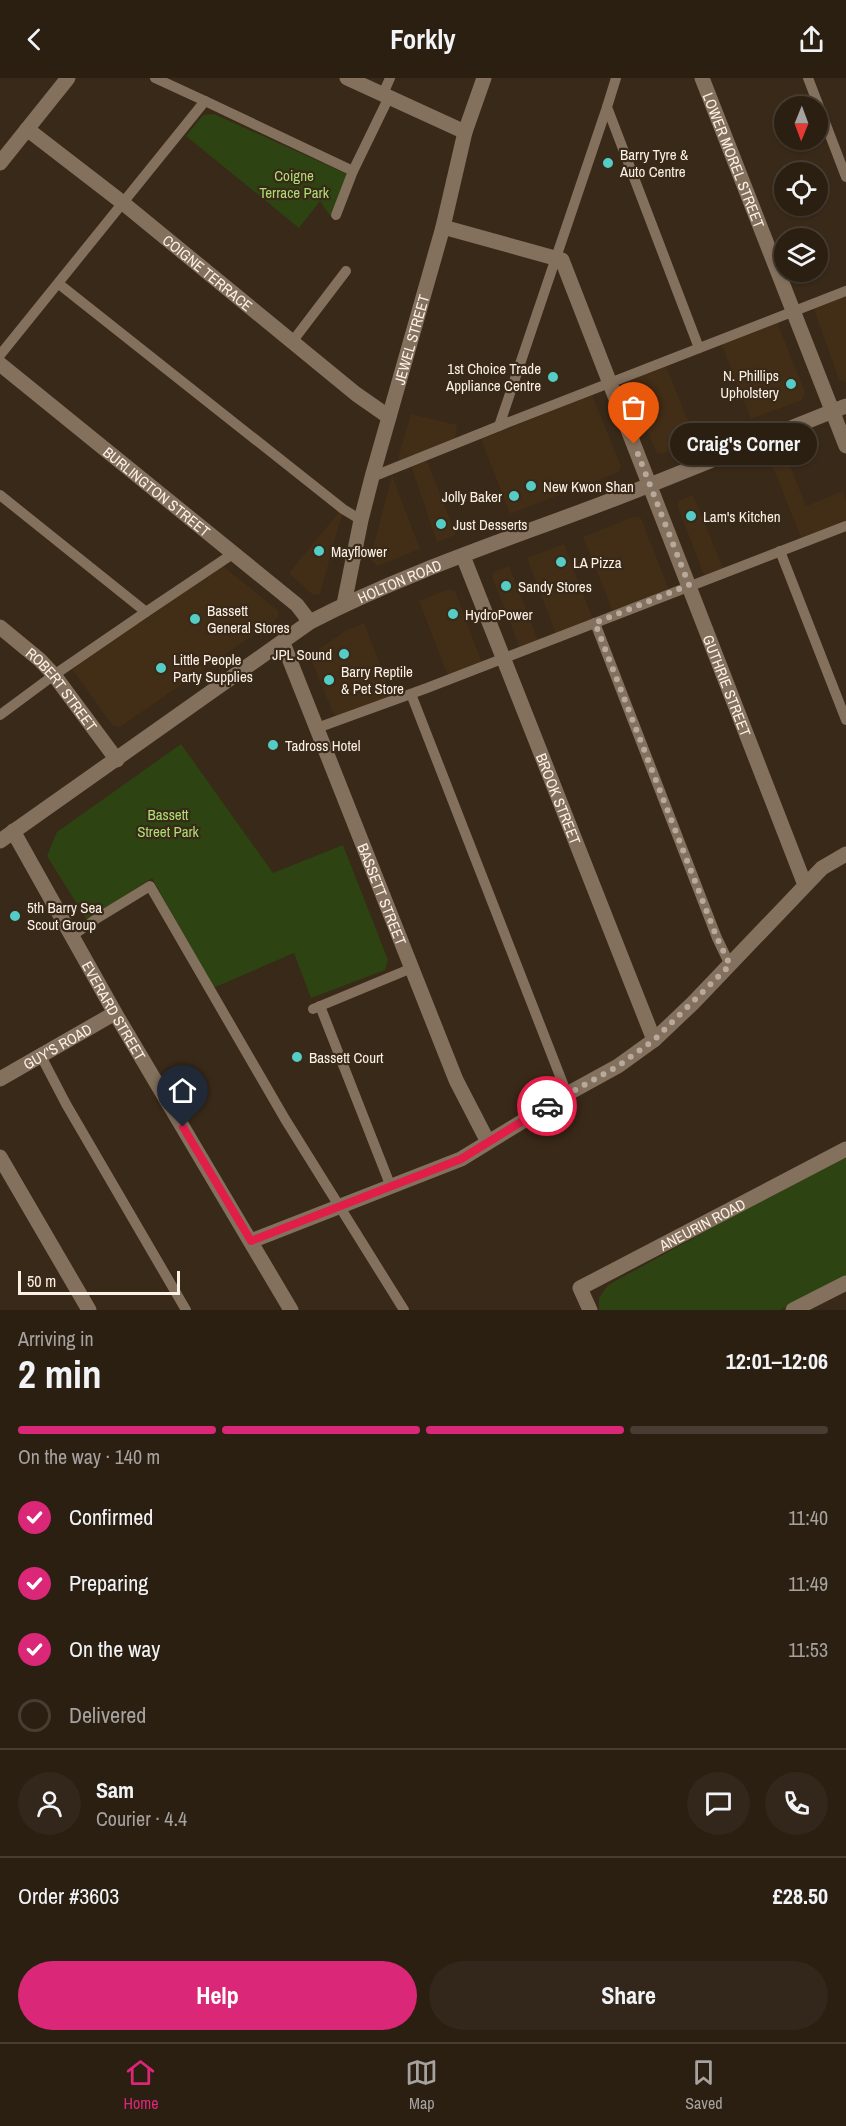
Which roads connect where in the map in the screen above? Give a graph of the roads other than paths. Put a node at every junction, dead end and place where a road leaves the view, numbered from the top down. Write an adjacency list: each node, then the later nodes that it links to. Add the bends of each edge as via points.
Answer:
1 (68, 78): 12 (street)
2 (155, 78): 10 (lane)
3 (347, 78): 9 (street)
4 (390, 78): 9 (lane)
5 (484, 78): 13 (street, JEWEL STREET)
6 (616, 78): 11 (lane)
7 (702, 78): 24 (street, LOWER MOREL STREET)
8 (808, 78): 16 (lane)
9 (386, 96): 13 (street); 15 (lane)
10 (205, 101): 15 (lane); 17 (lane)
11 (607, 107): 20 (lane); 26 (lane)
12 (27, 129): 14 (street); 17 (street, COIGNE TERRACE)
13 (465, 132): 19 (street, JEWEL STREET)
14 (0, 163)
15 (353, 171): 18 (lane)
16 (846, 177)
17 (123, 203): 22 (lane); 25 (street, COIGNE TERRACE)
18 (336, 215)
19 (443, 227): 20 (street); 31 (street, JEWEL STREET)
20 (557, 257): 29 (street, GUTHRIE STREET, via 562,260); 32 (lane)
21 (346, 271): 25 (lane)
22 (59, 284): 27 (lane); 37 (lane, via 343,510)
23 (846, 291): 24 (lane)
24 (793, 312): 26 (lane); 30 (street, LOWER MOREL STREET)
25 (292, 342): 31 (street, COIGNE TERRACE)
26 (699, 348): 29 (lane)
27 (0, 355)
28 (0, 364): 40 (street, BURLINGTON STREET)
29 (610, 382): 32 (lane); 35 (street, GUTHRIE STREET)
30 (839, 409): 33 (street, LOWER MOREL STREET); 35 (street, HOLTON ROAD)
31 (389, 417): 34 (street, JEWEL STREET)
32 (499, 426): 34 (lane)
33 (846, 446)
34 (372, 477): 37 (street, JEWEL STREET)
35 (650, 486): 41 (street, HOLTON ROAD); 42 (street, GUTHRIE STREET)
36 (0, 495): 44 (lane)
37 (361, 520): 43 (street, JEWEL STREET)
38 (846, 526): 39 (lane)
39 (780, 551): 42 (lane); 53 (lane)
40 (234, 553): 44 (lane); 45 (street, BURLINGTON STREET, via 297,605)
41 (463, 556): 43 (street, HOLTON ROAD); 49 (street, BROOK STREET)
42 (689, 585): 46 (lane); 59 (street, GUTHRIE STREET)
43 (344, 604): 45 (street, HOLTON ROAD)
44 (146, 612): 50 (lane)
45 (310, 622): 48 (street, HOLTON ROAD)
46 (595, 623): 49 (lane); 61 (lane)
47 (0, 627): 50 (street, ROBERT STREET)
48 (283, 643): 54 (street, BASSETT STREET); 55 (street, HOLTON ROAD)
49 (503, 658): 51 (lane); 64 (street, BROOK STREET)
50 (54, 675): 52 (lane); 55 (street, ROBERT STREET)
51 (411, 694): 54 (lane); 67 (lane)
52 (0, 715)
53 (846, 720)
54 (316, 728): 62 (street, BASSETT STREET)
55 (117, 760): 56 (street, HOLTON ROAD)
56 (13, 831): 57 (street, HOLTON ROAD); 60 (street, EVERARD STREET)
57 (0, 841)
58 (846, 854): 59 (street, via 822,868)
59 (805, 885): 61 (street)
60 (72, 936): 63 (street, EVERARD STREET); 72 (lane, via 150,886)
61 (730, 965): 64 (street)
62 (412, 968): 68 (street, BASSETT STREET, via 456,1080); 71 (lane, via 317,1007)
63 (115, 1013): 65 (street, GUY'S ROAD); 73 (street, EVERARD STREET)
64 (654, 1040): 67 (street, via 618,1066)
65 (41, 1056): 66 (street, GUY'S ROAD); 76 (lane)
66 (0, 1079)
67 (567, 1094): 68 (street)
68 (488, 1142): 71 (street, via 461,1159)
69 (846, 1149): 79 (street, ANEURIN ROAD, via 580,1288)
70 (0, 1157): 75 (street)
71 (391, 1187): 72 (street)
72 (339, 1206): 73 (street); 78 (lane)
73 (251, 1241): 77 (street, EVERARD STREET)
74 (846, 1283): 80 (street)
75 (89, 1310)
76 (186, 1310)
77 (291, 1310)
78 (404, 1310)
79 (590, 1310)
80 (793, 1310)

